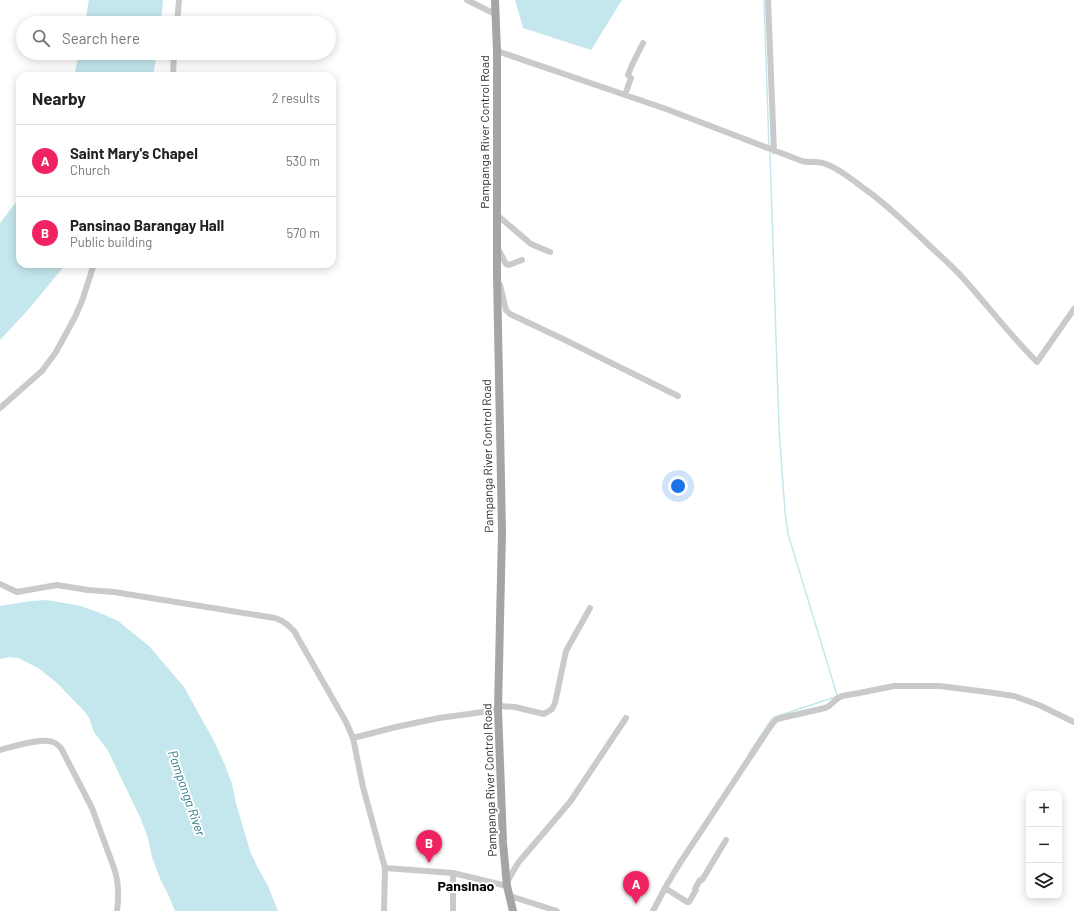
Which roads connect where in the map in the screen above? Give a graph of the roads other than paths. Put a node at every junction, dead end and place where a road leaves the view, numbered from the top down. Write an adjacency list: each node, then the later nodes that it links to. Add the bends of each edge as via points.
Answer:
1 (179, 0): 6 (street)
2 (467, 0): 5 (street)
3 (495, 0): 5 (main road, Pampanga River Control Road)
4 (768, 0): 12 (street)
5 (495, 14): 8 (main road, Pampanga River Control Road)
6 (178, 16)
7 (643, 43): 11 (street, via 628,75 631,78)
8 (497, 51): 11 (street); 13 (main road, Pampanga River Control Road)
9 (174, 60): 10 (street)
10 (173, 72)
11 (625, 95): 12 (street)
12 (774, 151): 19 (street, via 807,163 823,163 852,179 874,196 909,225 962,278 1037,362)
13 (497, 215): 14 (main road, Pampanga River Control Road); 15 (street, via 531,244)
14 (497, 247): 16 (street, via 509,266); 18 (main road, Pampanga River Control Road)
15 (550, 252)
16 (522, 260)
17 (93, 268): 21 (street, via 82,301 56,352 42,371)
18 (497, 276): 20 (street, via 506,310 510,314); 24 (main road, Pampanga River Control Road, via 502,532)
19 (1074, 309)
20 (678, 396)
21 (0, 408)
22 (0, 584): 27 (street, via 17,592 57,585 114,592 281,620 294,631)
23 (590, 608): 24 (street, via 566,651 552,709 544,714 515,708)
24 (498, 708): 27 (street); 32 (main road, Pampanga River Control Road)
25 (626, 718): 32 (street, via 570,802 518,863)
26 (1074, 722): 33 (street, via 1014,696 940,686 894,686 859,692 842,696 829,706 777,719)
27 (353, 738): 30 (street)
28 (0, 750): 35 (street, via 45,741 53,742 61,748 92,808 114,868 119,895)
29 (726, 840): 33 (street, via 689,902)
30 (384, 868): 31 (street); 36 (street)
31 (453, 873): 32 (street); 37 (street)
32 (507, 884): 34 (main road, Pampanga River Control Road)
33 (665, 888): 40 (street)
34 (510, 896): 38 (main road, Pampanga River Control Road); 39 (street)
35 (117, 911)
36 (384, 911)
37 (453, 911)
38 (513, 911)
39 (557, 911)
40 (653, 911)

